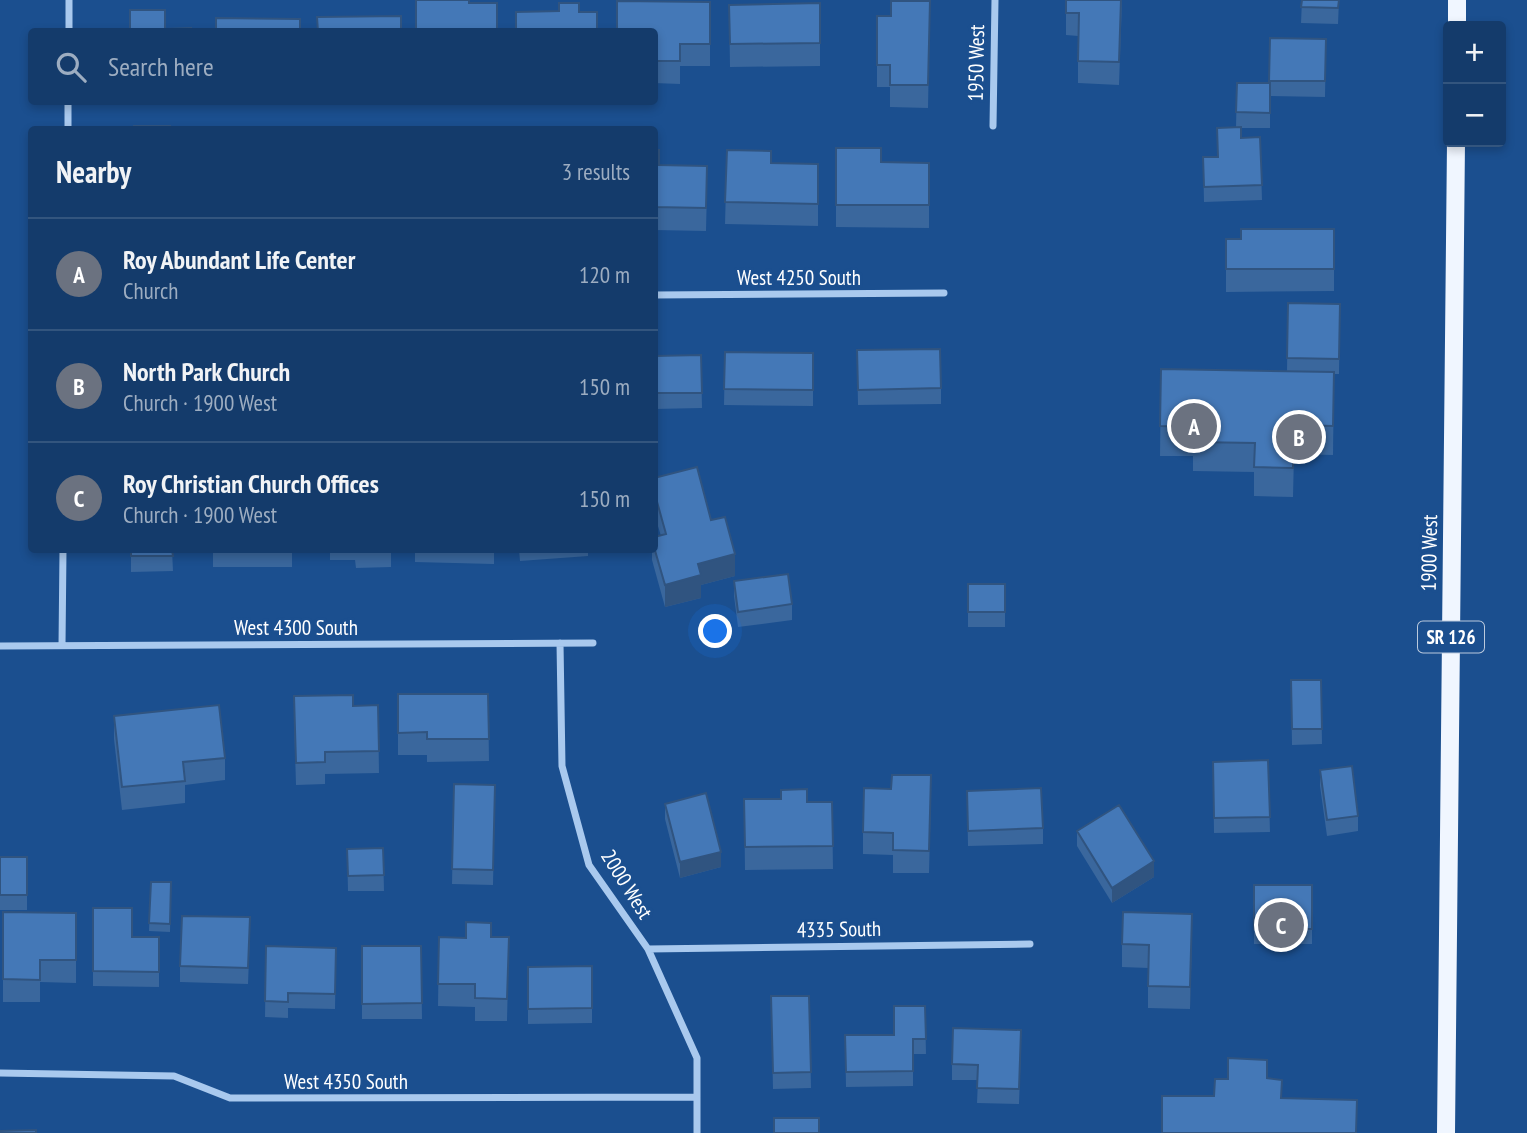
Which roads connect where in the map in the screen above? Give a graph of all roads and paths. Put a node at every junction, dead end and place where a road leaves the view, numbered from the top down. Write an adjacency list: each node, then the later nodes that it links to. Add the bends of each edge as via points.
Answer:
1 (69, 0): 5 (street)
2 (995, 0): 8 (street, 1950 West)
3 (1457, 0): 4 (main road)
4 (1457, 21)
5 (69, 28)
6 (68, 105): 7 (street)
7 (68, 126)
8 (993, 126)
9 (1456, 147): 22 (main road, 1900 West / SR 126)
10 (944, 293): 11 (street, West 4250 South)
11 (658, 295)
12 (63, 553): 15 (street)
13 (560, 643): 14 (street, West 4300 South); 15 (street, West 4300 South); 18 (street, 2000 West, via 562,766 589,865)
14 (593, 643)
15 (62, 645): 16 (street, West 4300 South)
16 (0, 646)
17 (1030, 944): 18 (street, 4335 South)
18 (648, 948): 20 (street, 2000 West, via 697,1058)
19 (0, 1073): 20 (street, West 4350 South, via 174,1076 230,1098)
20 (697, 1097): 21 (street, 2000 West)
21 (697, 1133)
22 (1446, 1133)

